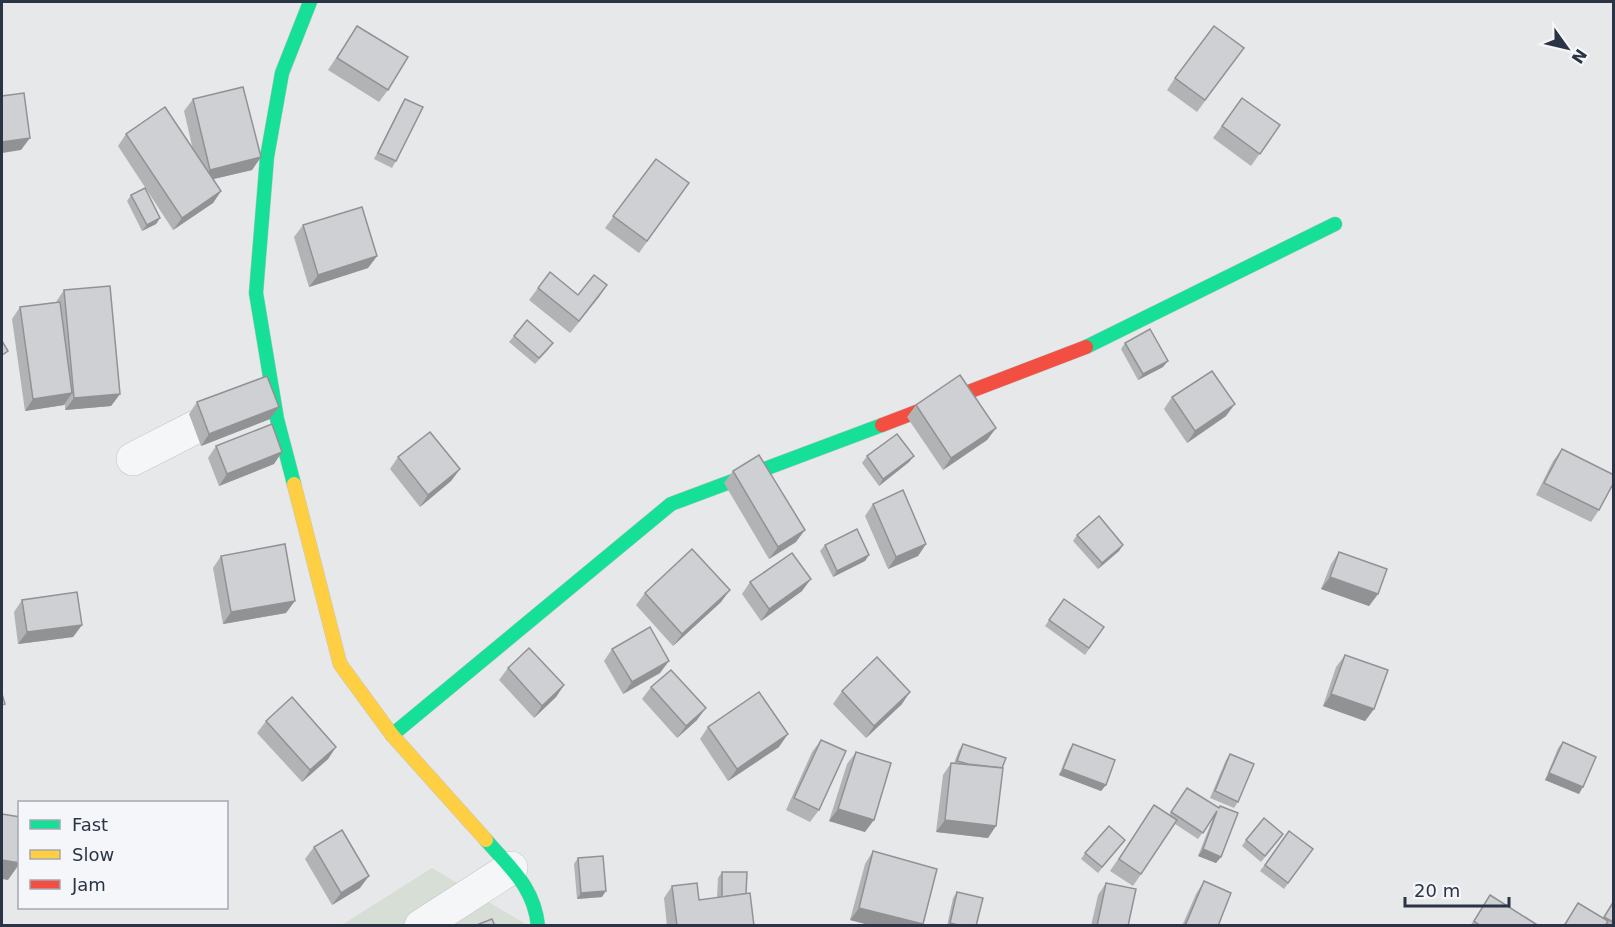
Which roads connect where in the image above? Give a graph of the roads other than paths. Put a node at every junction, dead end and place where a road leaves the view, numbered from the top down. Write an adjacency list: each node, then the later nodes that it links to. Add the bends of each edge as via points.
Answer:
1 (310, 2): 3 (street, via 282,73 267,157 256,294)
2 (1335, 224): 5 (street, via 1083,349 670,504)
3 (272, 388): 4 (street); 5 (street, via 340,664)
4 (133, 459)
5 (392, 735): 6 (street)
6 (511, 868): 7 (street); 8 (street, via 536,906)
7 (421, 926)
8 (538, 926)

